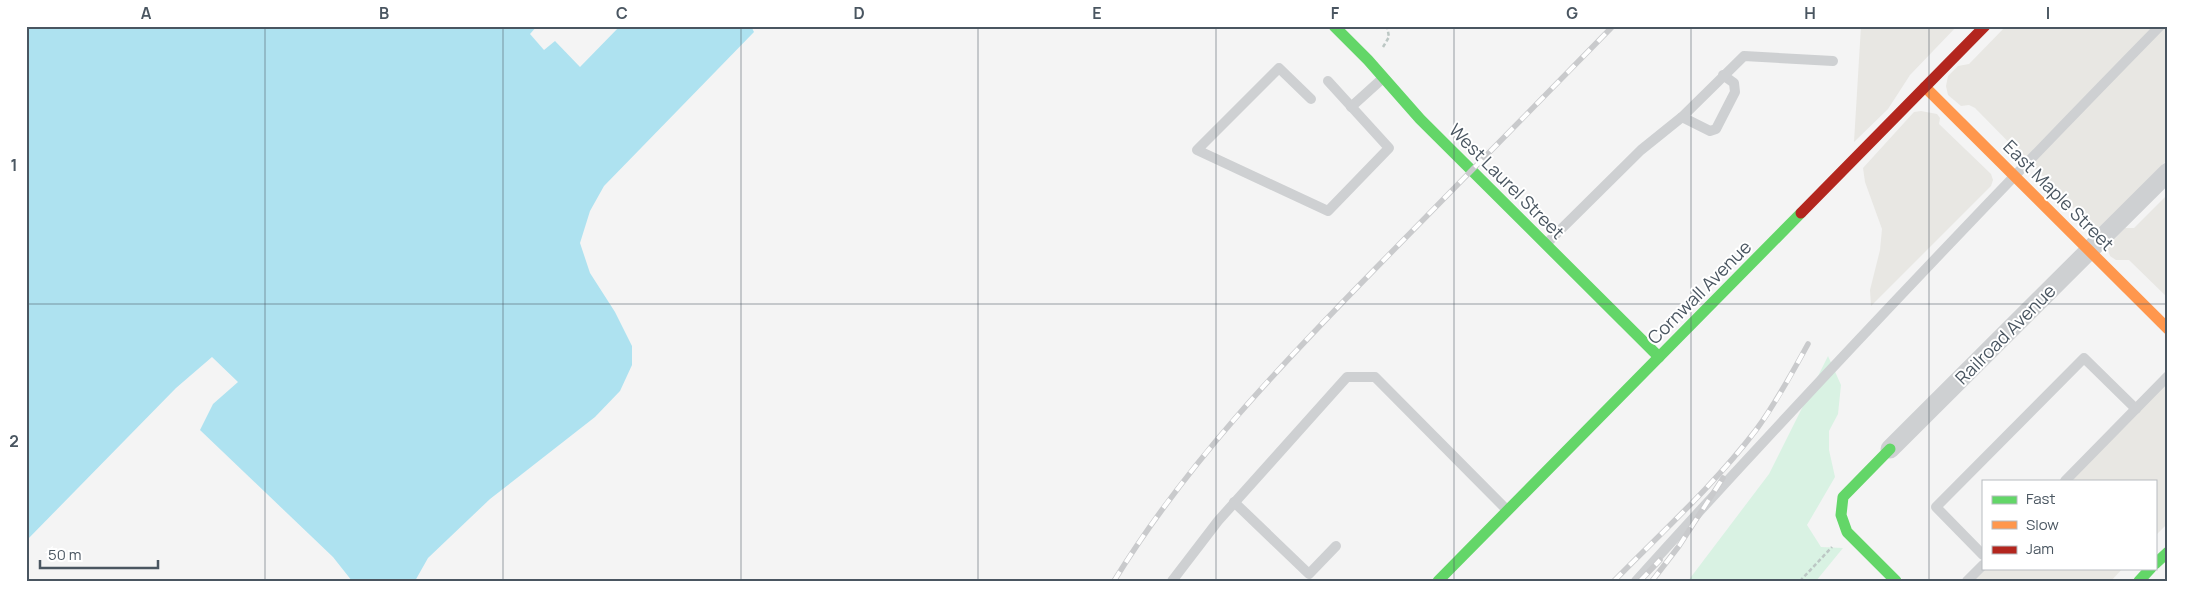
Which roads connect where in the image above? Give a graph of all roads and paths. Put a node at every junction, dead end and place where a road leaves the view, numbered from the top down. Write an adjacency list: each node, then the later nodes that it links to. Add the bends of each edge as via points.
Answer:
1 (1334, 26): 8 (street, West Laurel Street)
2 (1387, 26): 5 (path, via 1389,37)
3 (1984, 26): 10 (street, Cornwall Avenue)
4 (2160, 26): 15 (lane)
5 (1382, 48)
6 (1833, 61): 7 (lane, via 1744,56)
7 (1723, 75): 13 (lane); 13 (lane, via 1734,83 1734,92 1716,129 1710,131)
8 (1383, 78): 12 (lane); 16 (street, West Laurel Street)
9 (1328, 81): 12 (lane)
10 (1925, 87): 15 (street, East Maple Street); 19 (street, Cornwall Avenue)
11 (1311, 99): 12 (lane, via 1279,68 1197,150 1328,211 1389,148)
12 (1351, 107)
13 (1682, 117): 16 (lane, via 1641,150)
14 (2168, 172): 17 (street, Railroad Avenue)
15 (2015, 175): 17 (street, East Maple Street); 35 (lane, via 1764,439)
16 (1546, 244): 19 (street, West Laurel Street)
17 (2089, 250): 18 (street, East Maple Street); 22 (street, Railroad Avenue)
18 (2168, 329)
19 (1659, 357): 25 (street, Cornwall Avenue)
20 (2168, 376): 21 (lane)
21 (2136, 409): 23 (lane); 29 (lane, via 2084,358 1936,507)
22 (1890, 450): 26 (street, Railroad Avenue, via 1843,497 1841,515)
23 (2066, 480)
24 (1234, 502): 25 (lane, via 1347,377 1375,377); 27 (lane, via 1309,574); 33 (lane)
25 (1507, 511): 34 (street, Cornwall Avenue)
26 (1847, 532): 36 (path); 37 (street)
27 (1336, 546)
28 (2168, 552): 30 (street)
29 (1982, 554)
30 (2156, 563)
31 (1982, 566): 38 (lane)
32 (2149, 570): 39 (street)
33 (1172, 581)
34 (1438, 581)
35 (1636, 581)
36 (1800, 581)
37 (1896, 581)
38 (1967, 581)
39 (2139, 581)

